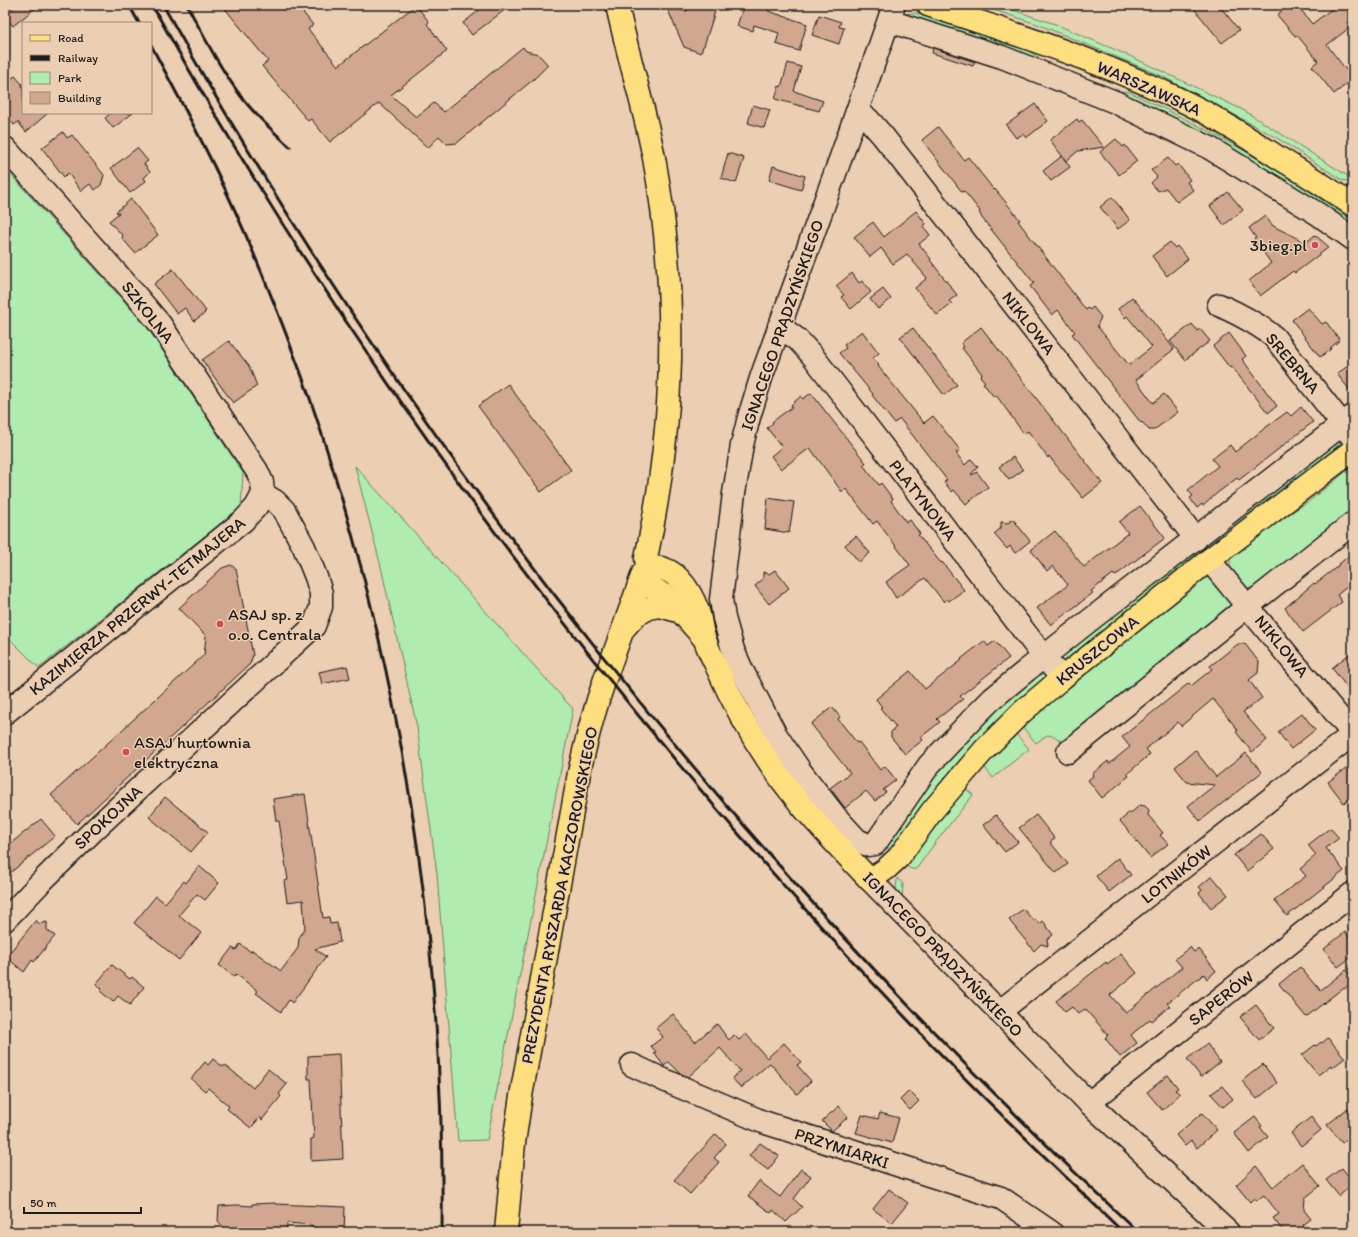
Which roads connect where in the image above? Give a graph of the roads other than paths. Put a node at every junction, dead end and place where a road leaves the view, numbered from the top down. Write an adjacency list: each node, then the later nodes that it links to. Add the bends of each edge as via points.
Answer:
1 (609, 5): 5 (main road)
2 (617, 5): 5 (main road)
3 (928, 5): 8 (main road, WARSZAWSKA, via 1102,66 1199,109)
4 (891, 13): 6 (street, IGNACEGO PRĄDZYŃSKIEGO); 9 (street, via 1115,102 1208,147 1318,214)
5 (625, 42): 18 (main road, PREZYDENTA RYSZARDA KACZOROWSKIEGO, via 648,124 661,199 669,284 669,408 660,485)
6 (857, 112): 11 (street, IGNACEGO PRĄDZYŃSKIEGO); 16 (street, NIKLOWA, via 883,136)
7 (5, 148): 14 (street, SZKOLNA, via 160,324 257,471 262,482)
8 (1352, 202)
9 (1353, 239)
10 (1219, 306): 12 (street, SREBRNA, via 1250,320 1274,337)
11 (779, 326): 23 (street, PLATYNOWA, via 808,350); 23 (street, IGNACEGO PRĄDZYŃSKIEGO, via 753,402 742,445 731,512 722,608 733,650 776,735 836,817 857,840 868,845 875,844 929,765 982,709)
12 (1349, 426): 16 (street)
13 (1353, 450): 17 (main road, KRUSZCOWA)
14 (263, 494): 25 (street, KAZIMIERZA PRZERWY-TETMAJERA, via 256,507 243,521); 30 (street, SPOKOJNA, via 284,510 304,546 316,577 321,593 321,607 314,626 90,834)
15 (1353, 523): 19 (street)
16 (1196, 538): 23 (street)
17 (1209, 560): 19 (street, NIKLOWA); 24 (main road, KRUSZCOWA)
18 (644, 574): 20 (main road, IGNACEGO PRĄDZYŃSKIEGO); 21 (main road, PREZYDENTA RYSZARDA KACZOROWSKIEGO); 22 (main road, IGNACEGO PRĄDZYŃSKIEGO, via 655,566 675,575 686,586 698,611)
19 (1248, 606): 26 (street, NIKLOWA); 27 (street)
20 (681, 612): 21 (main road, via 660,606 649,608 636,615); 22 (main road, IGNACEGO PRĄDZYŃSKIEGO)
21 (624, 630): 34 (main road, PREZYDENTA RYSZARDA KACZOROWSKIEGO, via 605,678 587,736 579,773 521,1096)
22 (704, 639): 28 (main road, IGNACEGO PRĄDZYŃSKIEGO, via 733,702 768,760 801,805)
23 (1044, 657): 24 (street, PLATYNOWA)
24 (1062, 678): 28 (main road, KRUSZCOWA, via 1022,712 985,749 932,811 899,857)
25 (5, 713)
26 (1353, 734): 31 (street, LOTNIKÓW)
27 (1068, 752)
28 (870, 880): 31 (street, IGNACEGO PRĄDZYŃSKIEGO)
29 (1353, 893): 33 (street, SAPERÓW)
30 (5, 920)
31 (1000, 1012): 33 (street, IGNACEGO PRĄDZYŃSKIEGO)
32 (632, 1065): 35 (street, PRZYMIARKI, via 763,1122 1001,1198)
33 (1089, 1103): 36 (street, IGNACEGO PRĄDZYŃSKIEGO)
34 (506, 1232)
35 (1051, 1232)
36 (1228, 1232)

